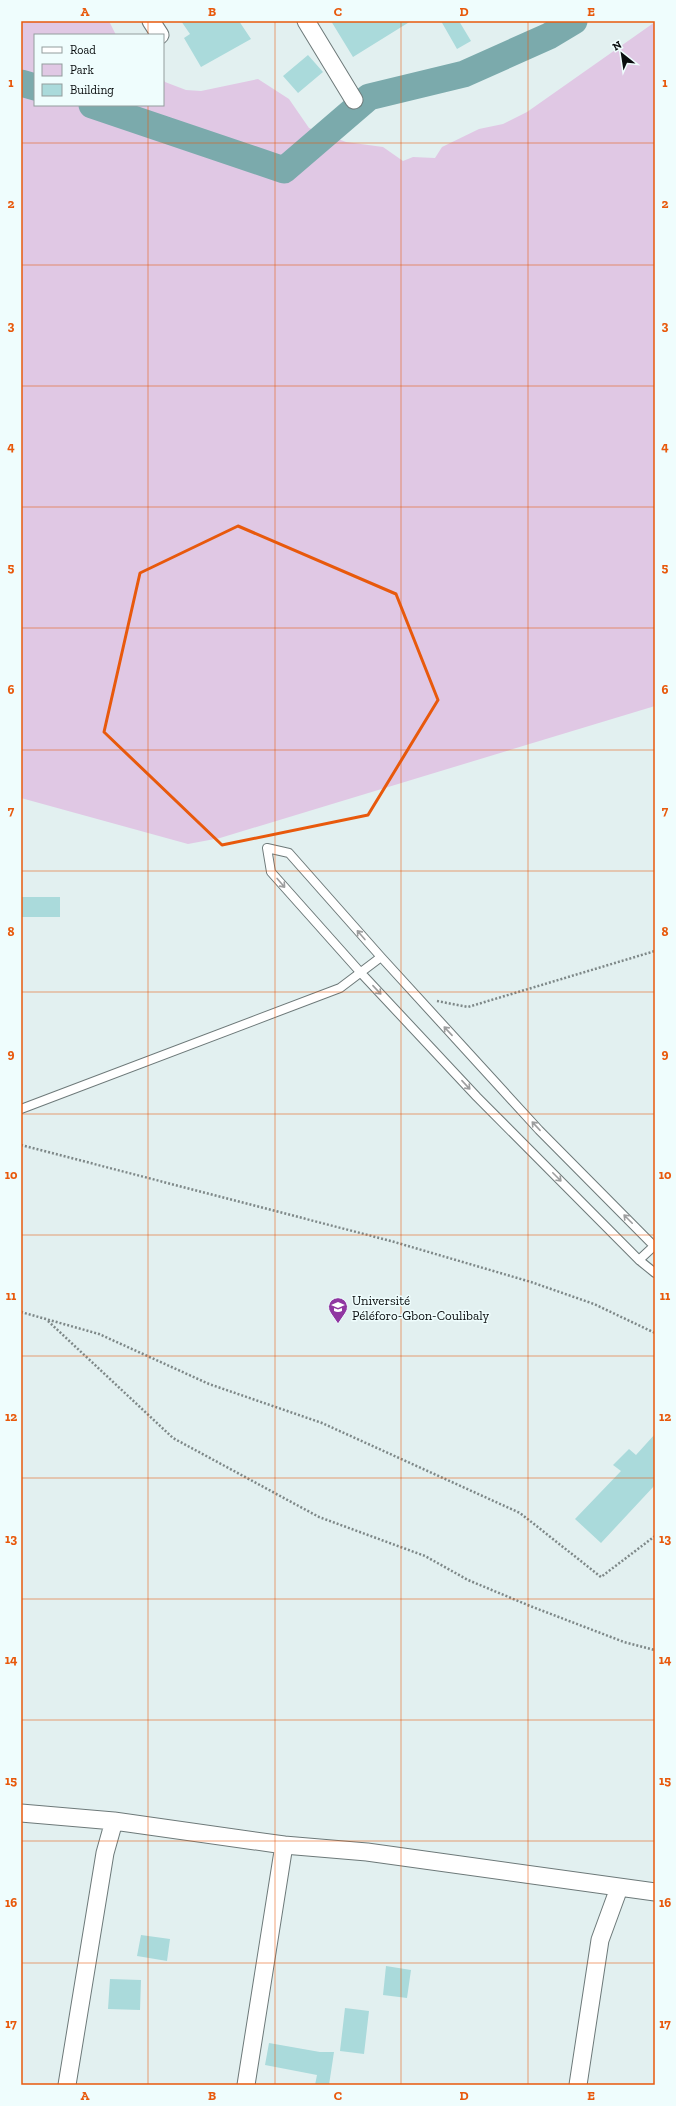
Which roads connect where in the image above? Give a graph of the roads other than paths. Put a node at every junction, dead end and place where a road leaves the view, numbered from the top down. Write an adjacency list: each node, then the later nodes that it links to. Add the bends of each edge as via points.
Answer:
1 (151, 21): 3 (street)
2 (306, 21): 4 (street)
3 (159, 34)
4 (354, 100)
5 (381, 957): 6 (lane); 6 (lane, one-way to 6, via 289,853 267,848 271,872); 8 (lane, one-way to 5, via 539,1130)
6 (361, 973): 7 (lane, via 340,988); 9 (lane, one-way to 9, via 477,1097)
7 (21, 1109)
8 (654, 1246): 9 (lane)
9 (639, 1260): 10 (lane)
10 (655, 1273)
11 (21, 1813): 12 (street)
12 (114, 1821): 13 (street); 16 (street, via 105,1853)
13 (284, 1844): 14 (street, via 367,1852); 17 (street)
14 (619, 1888): 15 (street); 18 (street, via 600,1940)
15 (655, 1892)
16 (67, 2085)
17 (246, 2085)
18 (578, 2085)

